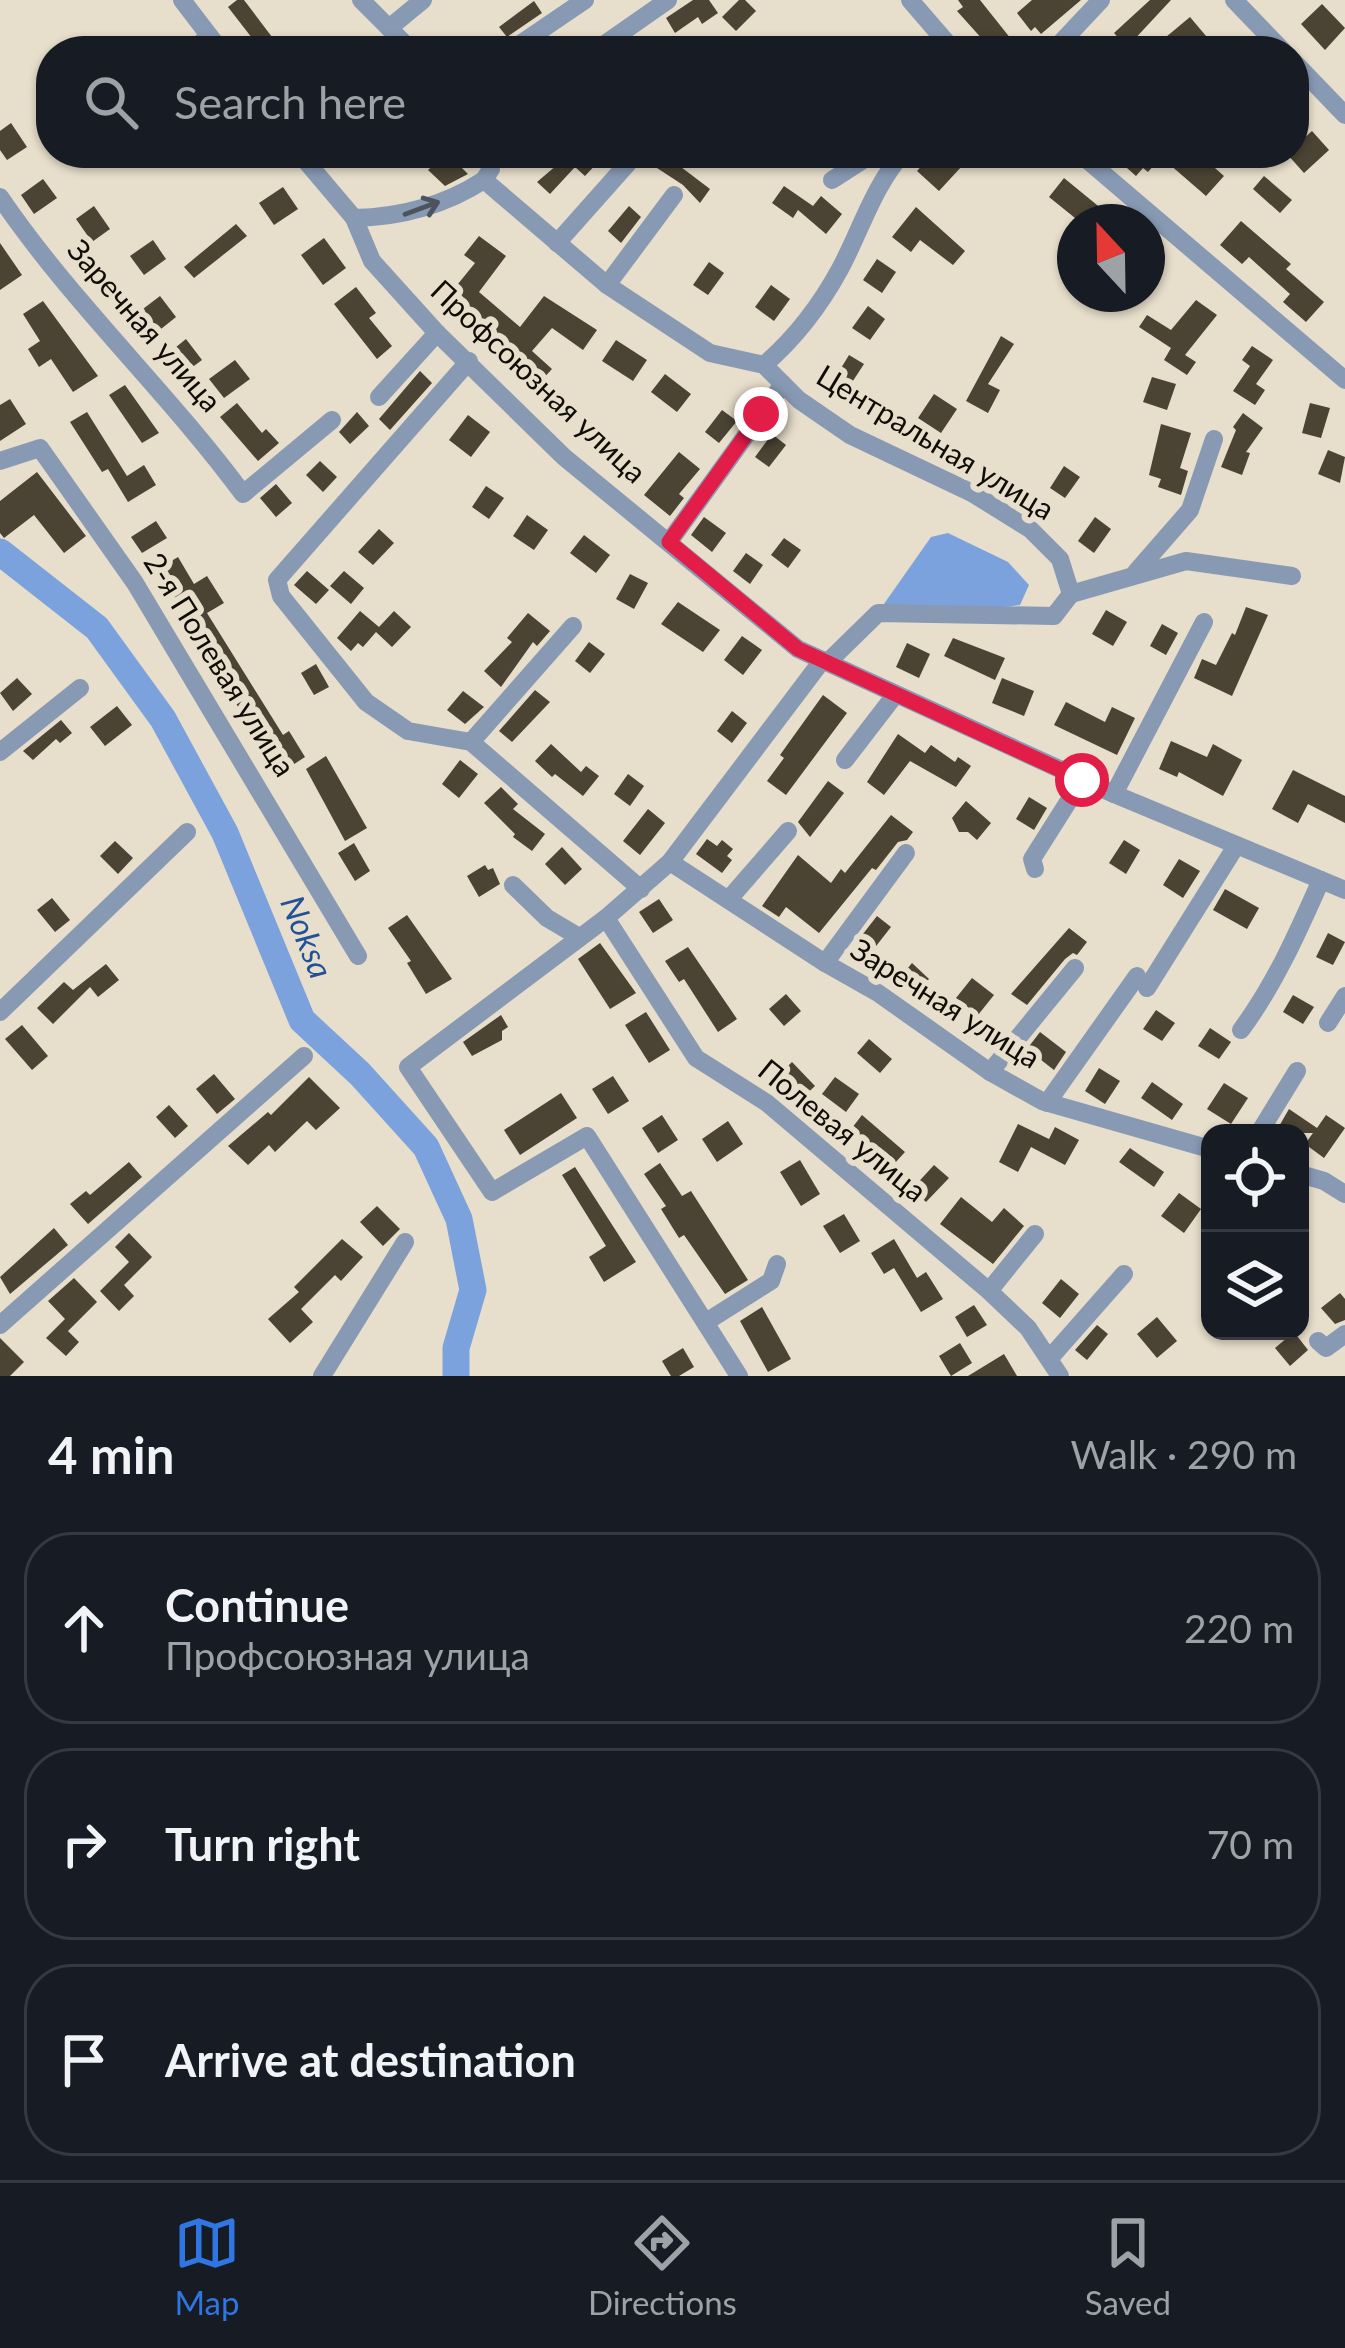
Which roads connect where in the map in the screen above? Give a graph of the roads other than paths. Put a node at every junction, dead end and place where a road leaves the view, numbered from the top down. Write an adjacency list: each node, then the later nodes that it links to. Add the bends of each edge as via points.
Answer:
1 (182, 0): 10 (street)
2 (361, 0): 9 (street)
3 (423, 0): 9 (street)
4 (585, 0): 12 (street)
5 (668, 0): 13 (street)
6 (910, 0): 14 (street)
7 (1101, 0): 15 (street)
8 (1234, 0): 16 (street)
9 (389, 28): 11 (street)
10 (209, 36)
11 (397, 36)
12 (532, 36)
13 (616, 36)
14 (941, 36)
15 (1067, 36)
16 (1269, 36)
17 (1309, 78): 18 (street)
18 (1345, 115)
19 (311, 168): 29 (street, Профсоюзная улица)
20 (490, 168): 25 (street)
21 (624, 168): 30 (street)
22 (851, 168): 26 (street)
23 (888, 168): 34 (street, via 838,272 788,345)
24 (1096, 168): 35 (street)
25 (484, 180): 29 (street, one-way to 25, via 397,218); 30 (street, Центральная улица)
26 (832, 180)
27 (674, 195): 31 (street)
28 (0, 197): 38 (street, Заречная улица, via 243,494)
29 (354, 218): 32 (street, Профсоюзная улица, via 372,262)
30 (557, 243): 31 (street, Центральная улица)
31 (608, 285): 34 (street, Центральная улица, via 710,353)
32 (437, 332): 33 (street, Профсоюзная улица); 37 (street)
33 (469, 361): 41 (street, Профсоюзная улица, via 564,457); 50 (street, via 277,580 281,596 366,702 408,731)
34 (764, 365): 36 (street, Центральная улица)
35 (1345, 380)
36 (783, 383): 41 (street); 44 (street, Центральная улица, via 850,435 1030,529 1060,559)
37 (379, 398)
38 (332, 420)
39 (1214, 439): 42 (street, via 1190,510)
40 (0, 461): 68 (street, 2-я Полевая улица, via 40,448 135,583)
41 (669, 542): 47 (street, Профсоюзная улица)
42 (1135, 573): 43 (street, via 1186,561); 44 (street)
43 (1292, 576)
44 (1071, 594): 47 (street, via 1054,616 878,613)
45 (1204, 622): 54 (street)
46 (573, 626): 50 (street)
47 (820, 662): 49 (street, Профсоюзная улица); 59 (street)
48 (80, 688): 51 (street)
49 (895, 695): 52 (street); 53 (street, Профсоюзная улица)
50 (471, 742): 63 (street)
51 (0, 752)
52 (845, 760)
53 (1082, 780): 54 (street, Профсоюзная улица); 60 (street, via 1032,859)
54 (1114, 794): 57 (street, Профсоюзная улица)
55 (788, 831): 65 (street)
56 (187, 832): 72 (street)
57 (1236, 846): 61 (street, Профсоюзная улица); 78 (street)
58 (906, 853): 69 (street)
59 (670, 862): 63 (street); 65 (street, Заречная улица)
60 (1035, 869)
61 (1321, 880): 64 (street, Профсоюзная улица); 74 (street)
62 (512, 885): 67 (street)
63 (641, 889): 66 (street)
64 (1345, 890)
65 (729, 899): 69 (street, Заречная улица)
66 (606, 918): 67 (street); 87 (street, Полевая улица, via 696,1058 767,1103)
67 (579, 938): 88 (street, via 408,1067 492,1192 587,1136)
68 (358, 956)
69 (824, 963): 77 (street, Заречная улица)
70 (1075, 968): 77 (street)
71 (1345, 996): 73 (street)
72 (0, 1012)
73 (1328, 1023)
74 (1241, 1030)
75 (304, 1056): 89 (street)
76 (1297, 1071): 79 (street)
77 (990, 1072): 78 (street, Заречная улица)
78 (1047, 1103): 80 (street, Заречная улица)
79 (1265, 1124)
80 (1201, 1146)
81 (1309, 1176): 82 (street)
82 (1345, 1194)
83 (1035, 1234): 87 (street)
84 (406, 1242): 93 (street)
85 (777, 1264): 88 (street, via 771,1280)
86 (1124, 1274): 92 (street)
87 (989, 1291): 92 (street, Полевая улица)
88 (706, 1322): 94 (street)
89 (0, 1324)
90 (1345, 1334): 91 (street, via 1326,1348)
91 (1318, 1340)
92 (1049, 1358): 95 (street, Полевая улица)
93 (322, 1376)
94 (739, 1376)
95 (1060, 1376)

